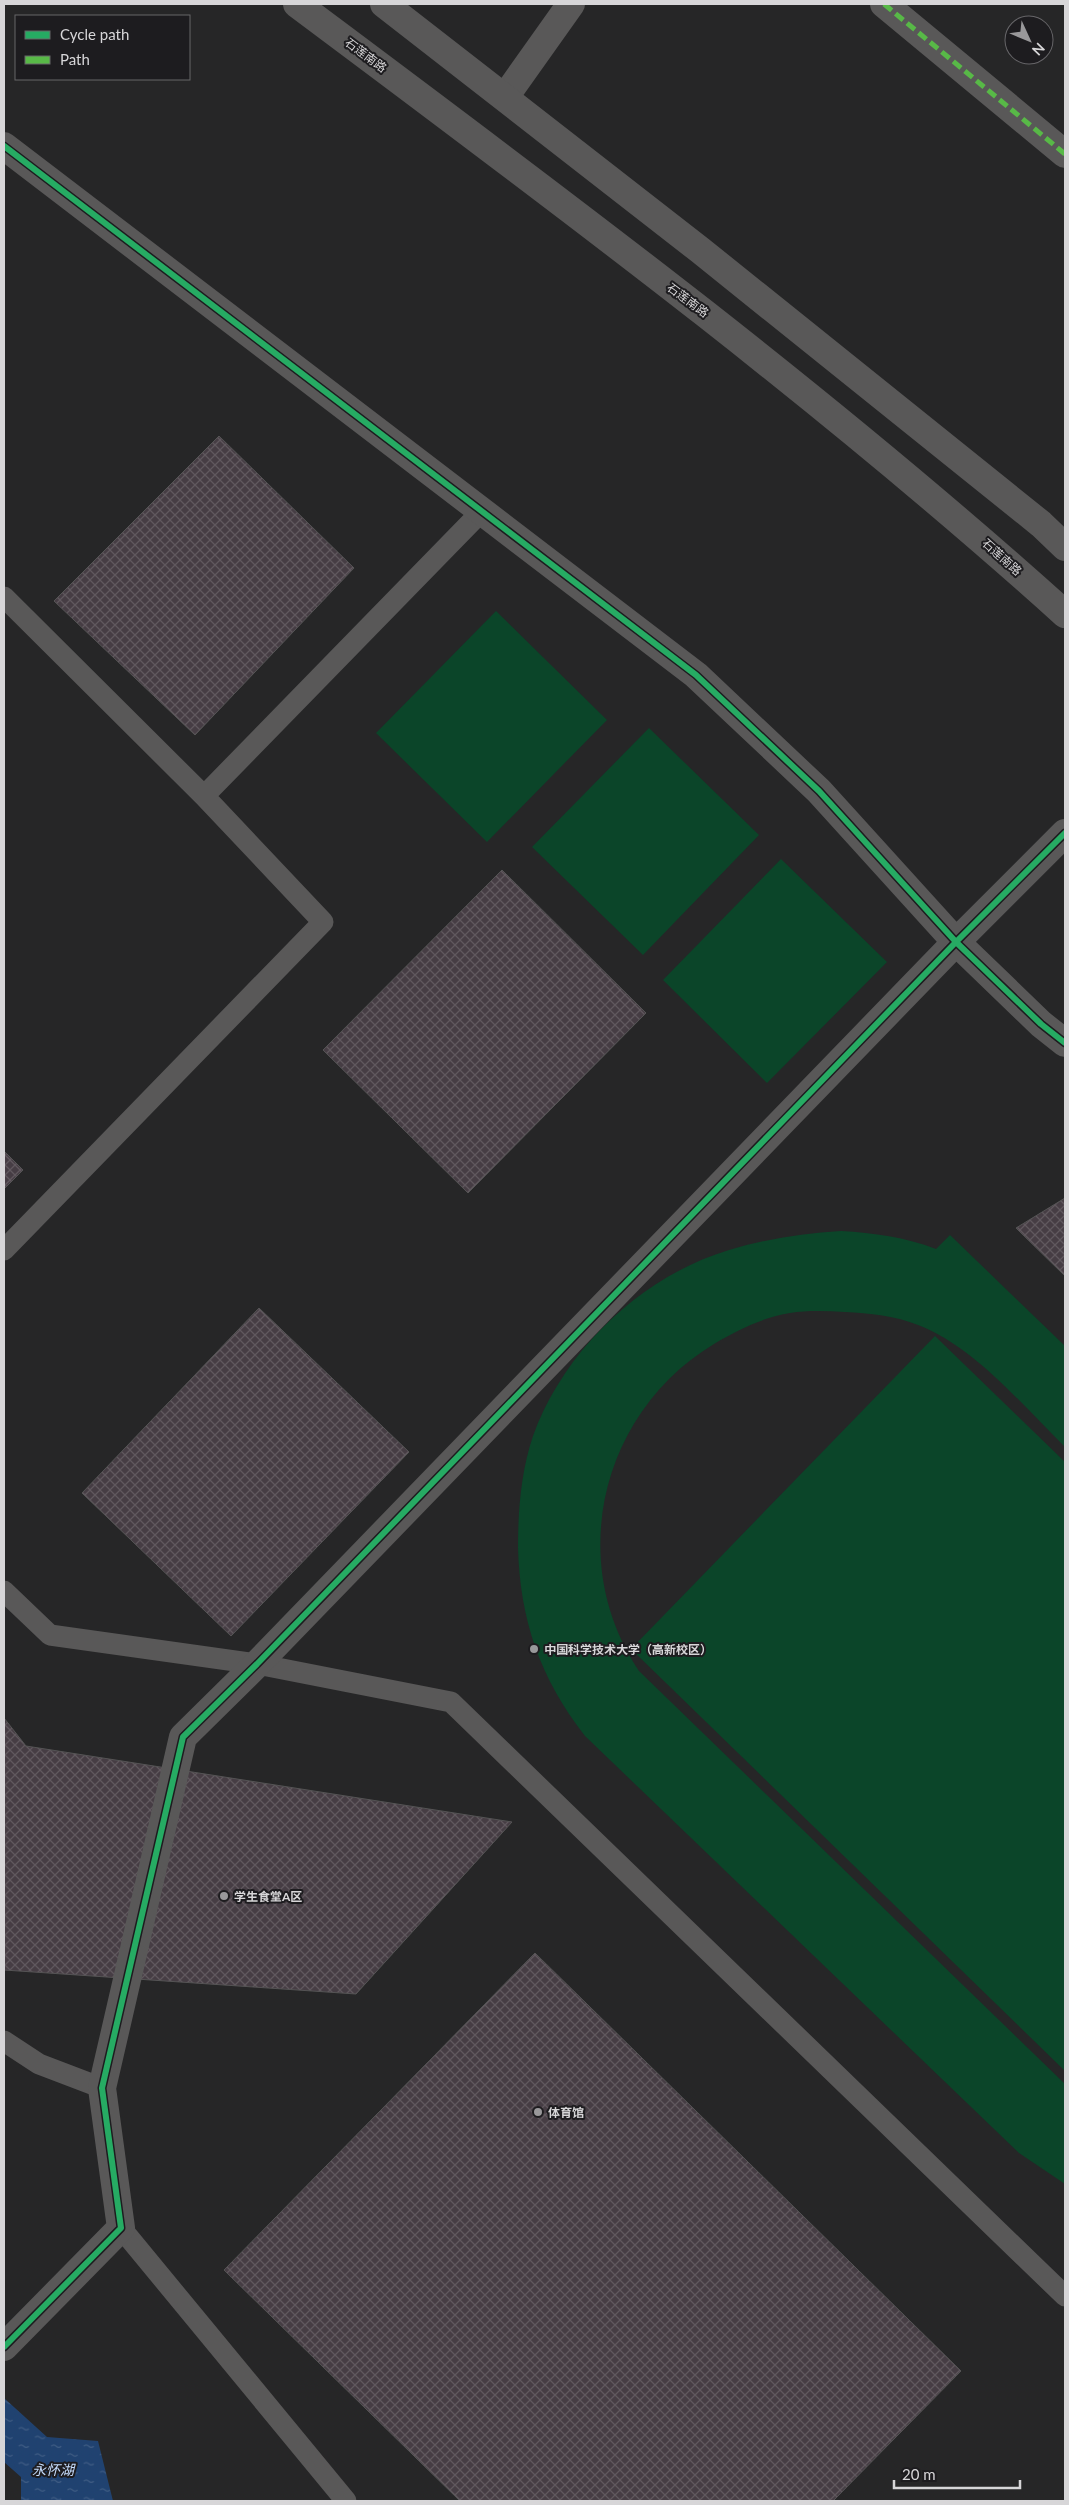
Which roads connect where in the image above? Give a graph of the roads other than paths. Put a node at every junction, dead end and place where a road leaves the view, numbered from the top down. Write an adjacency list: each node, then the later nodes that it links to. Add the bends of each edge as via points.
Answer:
1 (297, 4): 11 (street, 石莲南路, via 738,338 975,533)
2 (384, 4): 5 (street)
3 (571, 4): 5 (street)
4 (884, 4): 7 (street)
5 (504, 98): 9 (street, via 716,262 1041,524)
6 (4, 146): 8 (street)
7 (1065, 154)
8 (483, 510): 12 (lane); 14 (street, via 696,675 819,791)
9 (1065, 547)
10 (4, 597): 12 (lane)
11 (1065, 614)
12 (204, 796): 16 (lane, via 323,922)
13 (1065, 832): 14 (street)
14 (956, 942): 15 (street, via 1040,1024); 18 (street)
15 (1065, 1043)
16 (4, 1250)
17 (4, 1591): 18 (lane, via 50,1635)
18 (257, 1664): 20 (street, via 183,1737); 22 (lane, via 451,1702)
19 (4, 2041): 20 (lane, via 39,2064)
20 (102, 2088): 21 (street)
21 (121, 2228): 23 (street); 24 (lane)
22 (1065, 2296)
23 (4, 2348)
24 (346, 2501)

